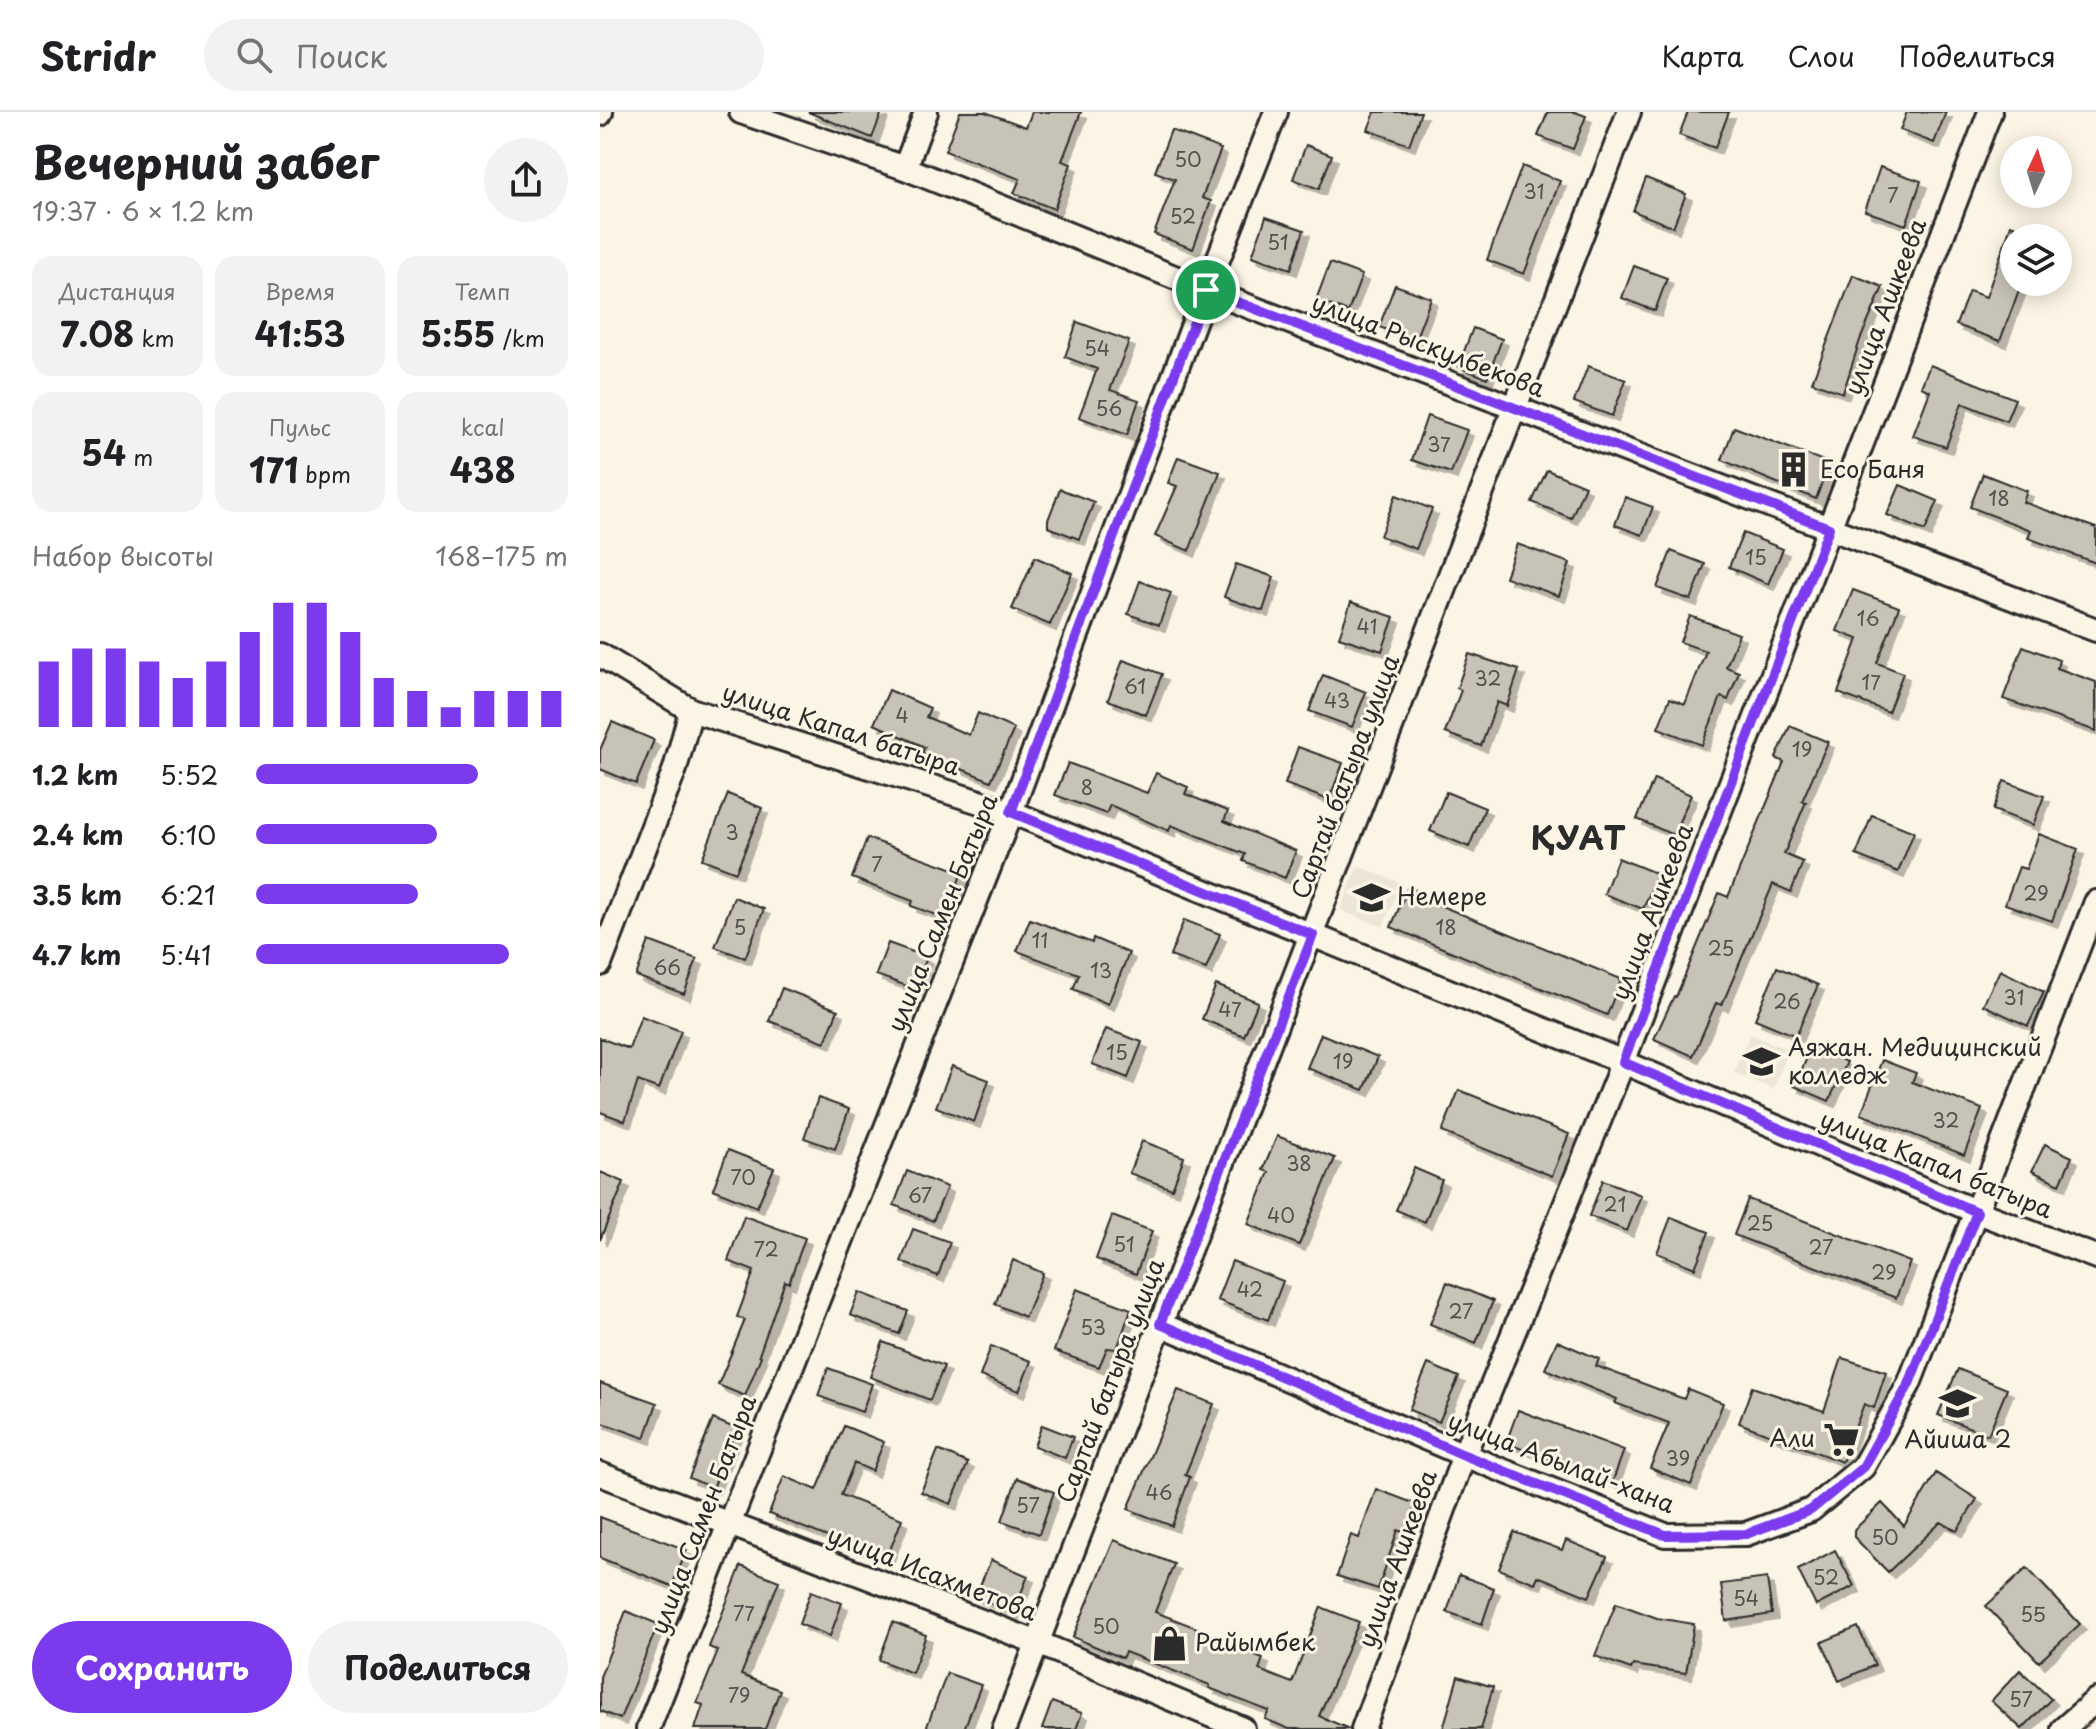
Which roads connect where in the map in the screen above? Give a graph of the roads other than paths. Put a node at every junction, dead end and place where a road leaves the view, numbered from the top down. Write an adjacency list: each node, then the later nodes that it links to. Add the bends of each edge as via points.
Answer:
1 (741, 112): 6 (street, улица Рыскулбекова)
2 (926, 112): 6 (street)
3 (1276, 112): 7 (street, улица Самен Батыра)
4 (1629, 112): 8 (street, Сартай батыра улица)
5 (1990, 112): 9 (street, улица Ашкеева)
6 (905, 168): 7 (street, улица Рыскулбекова)
7 (1206, 290): 8 (street, улица Рыскулбекова); 13 (street, улица Самен Батыра)
8 (1517, 407): 9 (street, улица Рыскулбекова); 15 (street, Сартай батыра улица)
9 (1829, 528): 10 (street, улица Рыскулбекова); 17 (street, улица Ашкеева)
10 (2096, 630)
11 (600, 655): 12 (street, улица Капал батыра)
12 (691, 710): 13 (street, улица Капал батыра); 16 (street, via 675,769)
13 (1011, 812): 15 (street, улица Капал батыра); 23 (street, улица Самен Батыра)
14 (2096, 902): 18 (street, улица Абылай-хана)
15 (1313, 935): 17 (street, улица Капал батыра); 20 (street, Сартай батыра улица)
16 (600, 964)
17 (1623, 1062): 18 (street, улица Капал батыра); 21 (street, улица Ашкеева)
18 (1977, 1212): 19 (street, улица Капал батыра); 21 (street, улица Абылай-хана, via 1909,1384 1863,1467 1811,1510 1746,1534 1665,1535)
19 (2096, 1257)
20 (1160, 1324): 21 (street, улица Абылай-хана); 24 (street, Сартай батыра улица)
21 (1464, 1455): 29 (street, улица Ашкеева)
22 (600, 1474): 23 (street, улица Исахметова)
23 (728, 1523): 24 (street, улица Исахметова); 26 (street, улица Самен Батыра)
24 (1038, 1643): 27 (street, Сартай батыра улица); 28 (street, улица Исахметова)
25 (2096, 1700): 30 (street)
26 (648, 1729)
27 (1004, 1729)
28 (1243, 1729)
29 (1363, 1729)
30 (2063, 1729)

